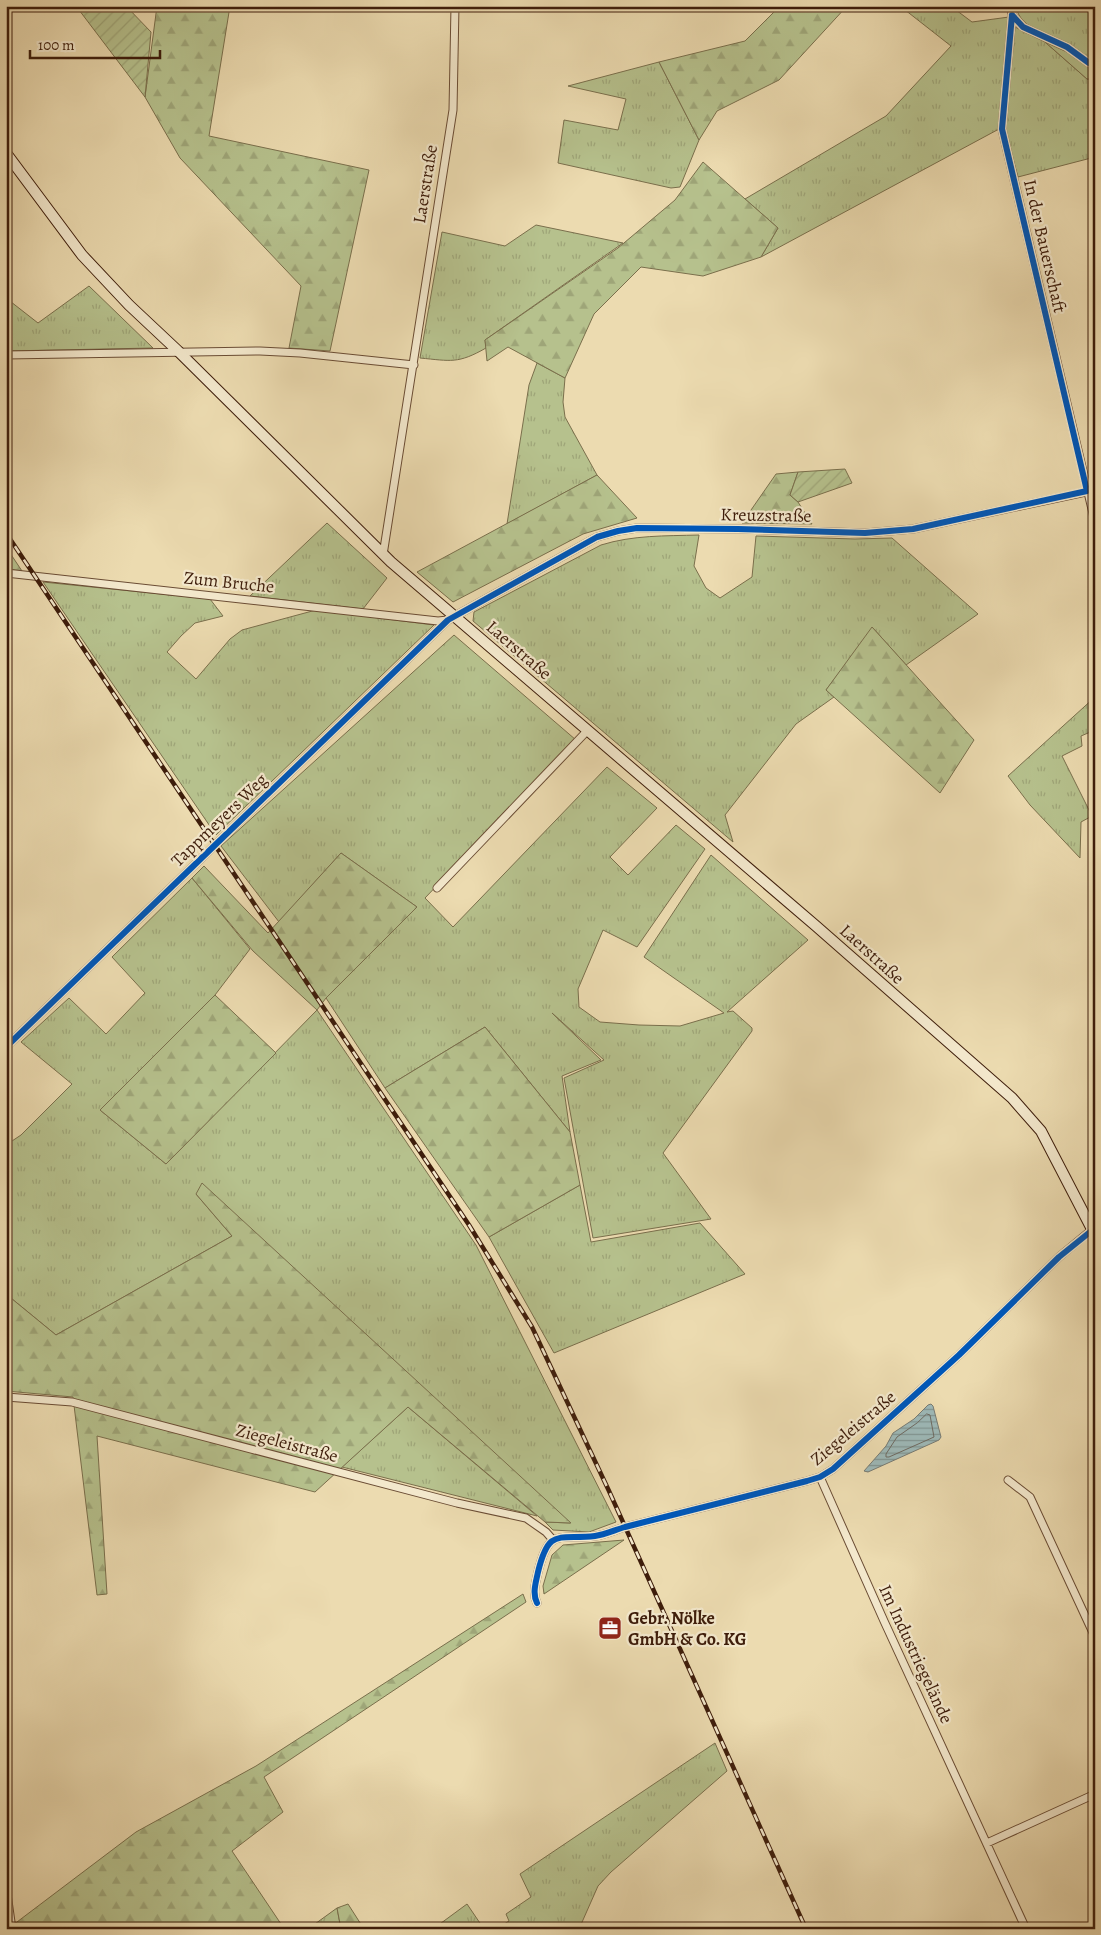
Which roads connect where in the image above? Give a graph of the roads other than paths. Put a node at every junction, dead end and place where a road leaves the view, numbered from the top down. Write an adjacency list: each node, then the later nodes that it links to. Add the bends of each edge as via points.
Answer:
1 (455, 6): 8 (street, Laerstraße, via 453,110)
2 (1011, 6): 3 (street, In der Bauerschaft)
3 (1012, 15): 4 (street, via 1023,27); 9 (street, In der Bauerschaft, via 1002,129)
4 (1095, 64)
5 (6, 153): 6 (main road, Laerstraße, via 82,255)
6 (178, 351): 7 (street); 8 (street, via 270,351); 11 (main road, Laerstraße)
7 (6, 355)
8 (414, 365): 11 (street, Laerstraße)
9 (1091, 490): 10 (street, In der Bauerschaft); 13 (street, Kreuzstraße, via 913,529 865,533 637,528 618,531 597,537)
10 (1095, 522)
11 (383, 554): 13 (main road, Laerstraße)
12 (6, 573): 13 (street, Zum Bruche, via 438,621)
13 (451, 618): 14 (main road, Laerstraße); 16 (street, Tappmeyers Weg)
14 (587, 731): 15 (street); 17 (main road, Laerstraße, via 1012,1098 1042,1131)
15 (438, 888)
16 (6, 1047)
17 (1094, 1231): 19 (street, Ziegeleistraße, via 1059,1257 959,1355 833,1469)
18 (6, 1397): 21 (street, Ziegeleistraße, via 72,1402 457,1504 526,1518)
19 (820, 1477): 21 (street, Ziegeleistraße, via 597,1536 560,1536); 25 (street, Im Industriegelände)
20 (1008, 1480): 23 (street, via 1030,1497)
21 (553, 1540): 22 (street, via 543,1552 534,1591)
22 (537, 1603)
23 (1095, 1637)
24 (1095, 1794): 25 (street)
25 (987, 1843): 28 (street, Im Industriegelände)
26 (6, 1887): 27 (street)
27 (12, 1929)
28 (1026, 1929)

